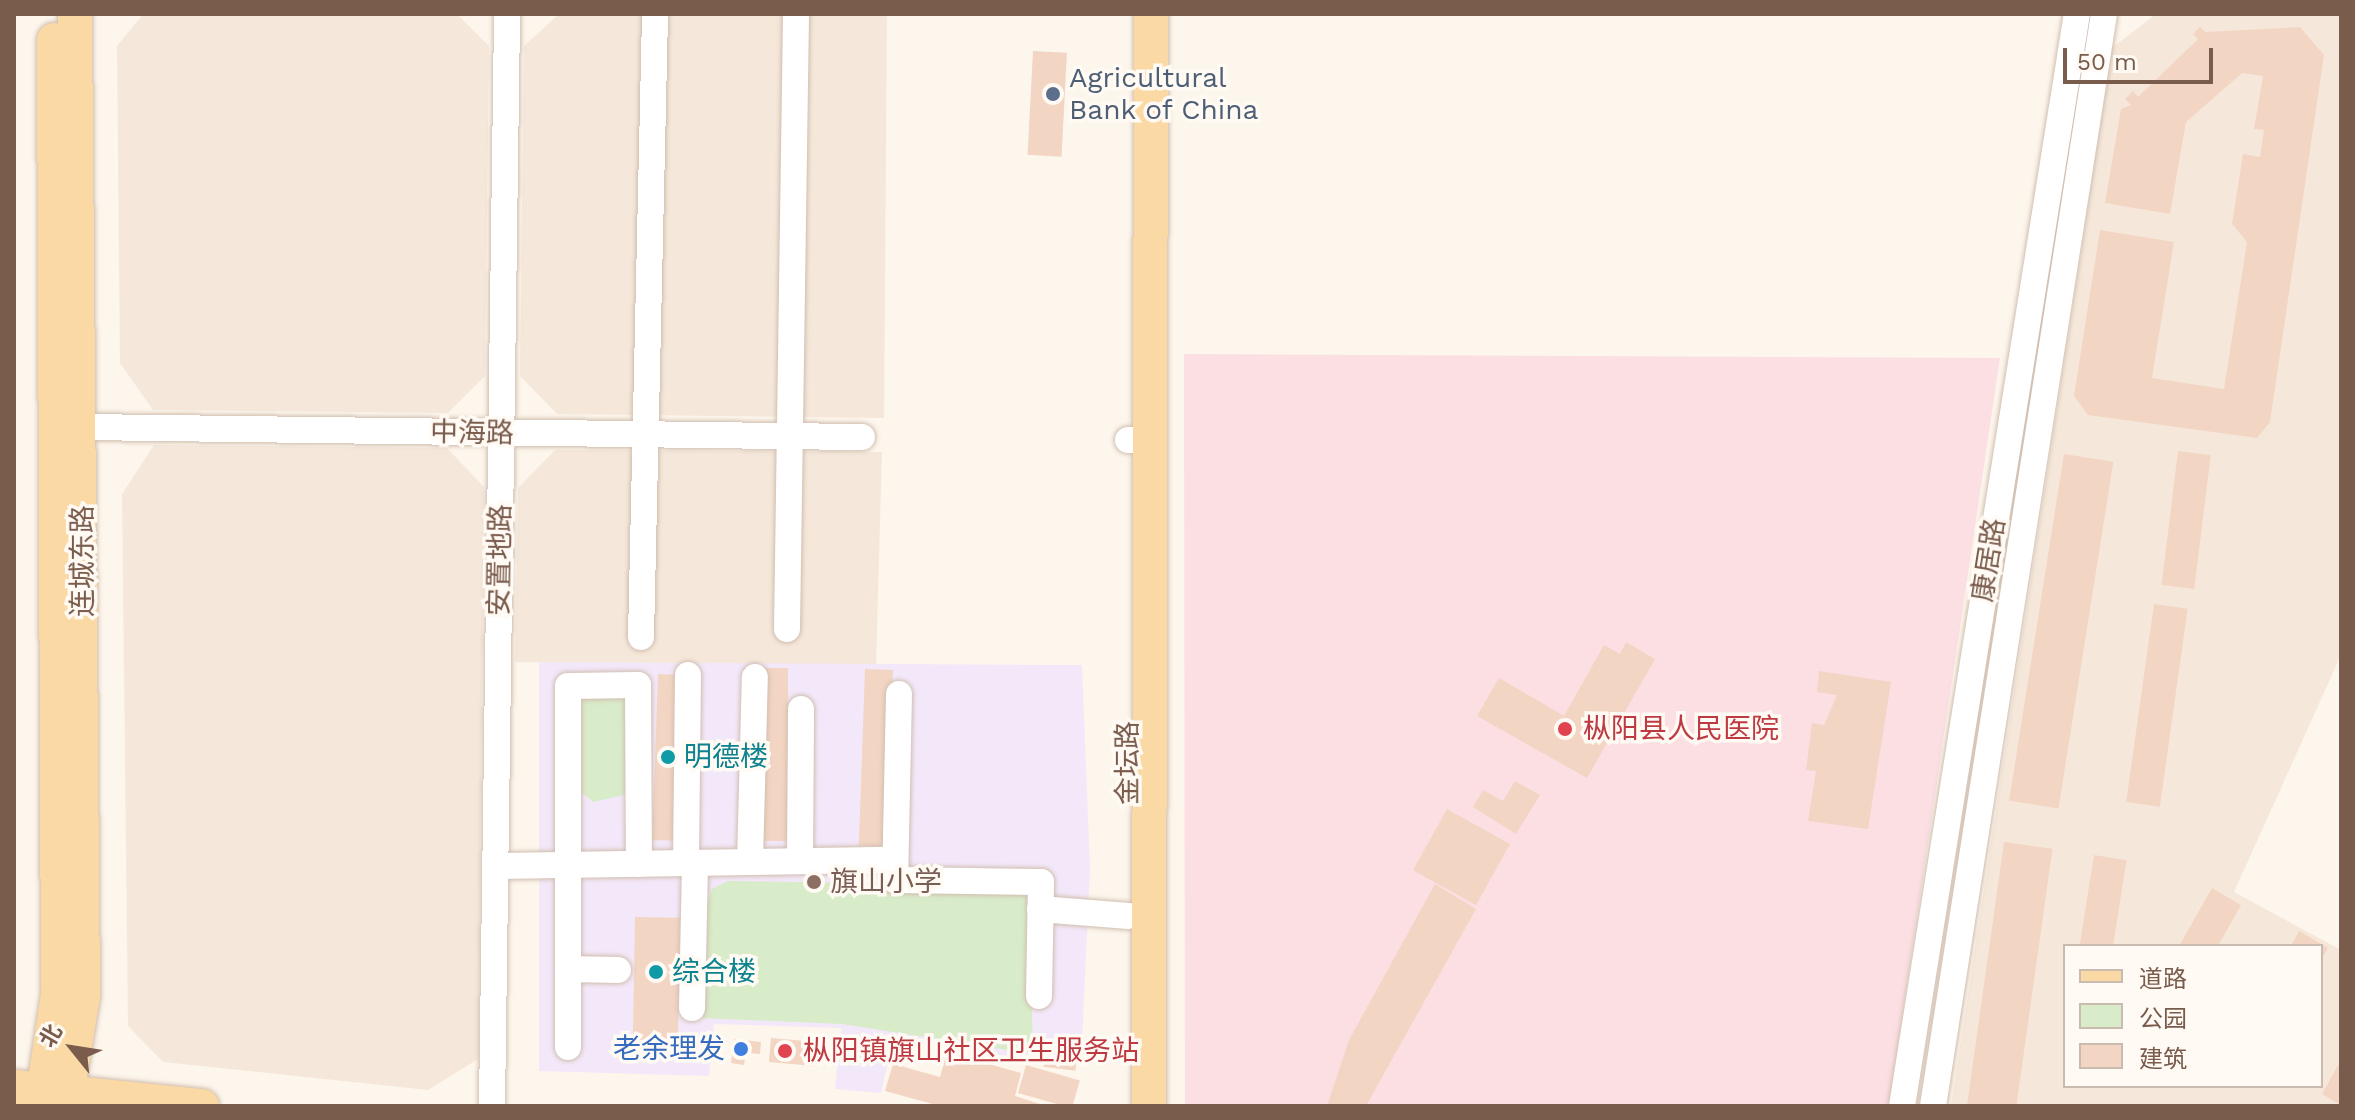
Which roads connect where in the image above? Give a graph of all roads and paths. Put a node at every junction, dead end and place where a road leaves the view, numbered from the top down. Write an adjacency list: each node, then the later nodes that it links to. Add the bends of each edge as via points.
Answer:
1 (52, 14): 37 (main road, 连城东路, via 58,995)
2 (75, 14): 11 (main road, 连城东路)
3 (507, 14): 12 (street, 安置地路)
4 (655, 14): 13 (street)
5 (796, 14): 14 (street)
6 (1129, 14): 10 (main road, 金坛路)
7 (1151, 14): 10 (main road, 金坛路)
8 (2077, 14): 42 (street, 康居路)
9 (2104, 14): 43 (street, 康居路)
10 (1137, 160): 16 (main road, 金坛路, via 1153,196)
11 (83, 427): 12 (street, 中海路); 37 (main road, 连城东路, via 83,996)
12 (502, 433): 13 (street, 中海路); 29 (street, 安置地路)
13 (645, 434): 14 (street, 中海路); 18 (street)
14 (790, 436): 15 (street, 中海路); 17 (street)
15 (862, 437)
16 (1138, 440): 31 (main road, 金坛路); 41 (main road, 金坛路)
17 (787, 629)
18 (641, 637)
19 (688, 675): 26 (street)
20 (755, 677): 25 (street)
21 (899, 694): 23 (street)
22 (801, 709): 24 (street)
23 (895, 860): 24 (street); 30 (street, via 895,880 1041,882)
24 (800, 861): 25 (street)
25 (750, 862): 26 (street)
26 (690, 863): 27 (street); 35 (street)
27 (639, 864): 28 (street); 28 (street, via 638,685 568,686)
28 (569, 865): 29 (street); 32 (street)
29 (496, 866): 39 (street, 安置地路)
30 (1040, 909): 31 (street); 34 (street)
31 (1129, 916): 40 (main road, 金坛路)
32 (568, 969): 33 (street); 36 (street)
33 (618, 970)
34 (1039, 996)
35 (692, 1008)
36 (568, 1047)
37 (46, 1096): 38 (main road)
38 (202, 1106)
39 (492, 1106)
40 (1128, 1106)
41 (1149, 1106)
42 (1902, 1106)
43 (1933, 1106)

